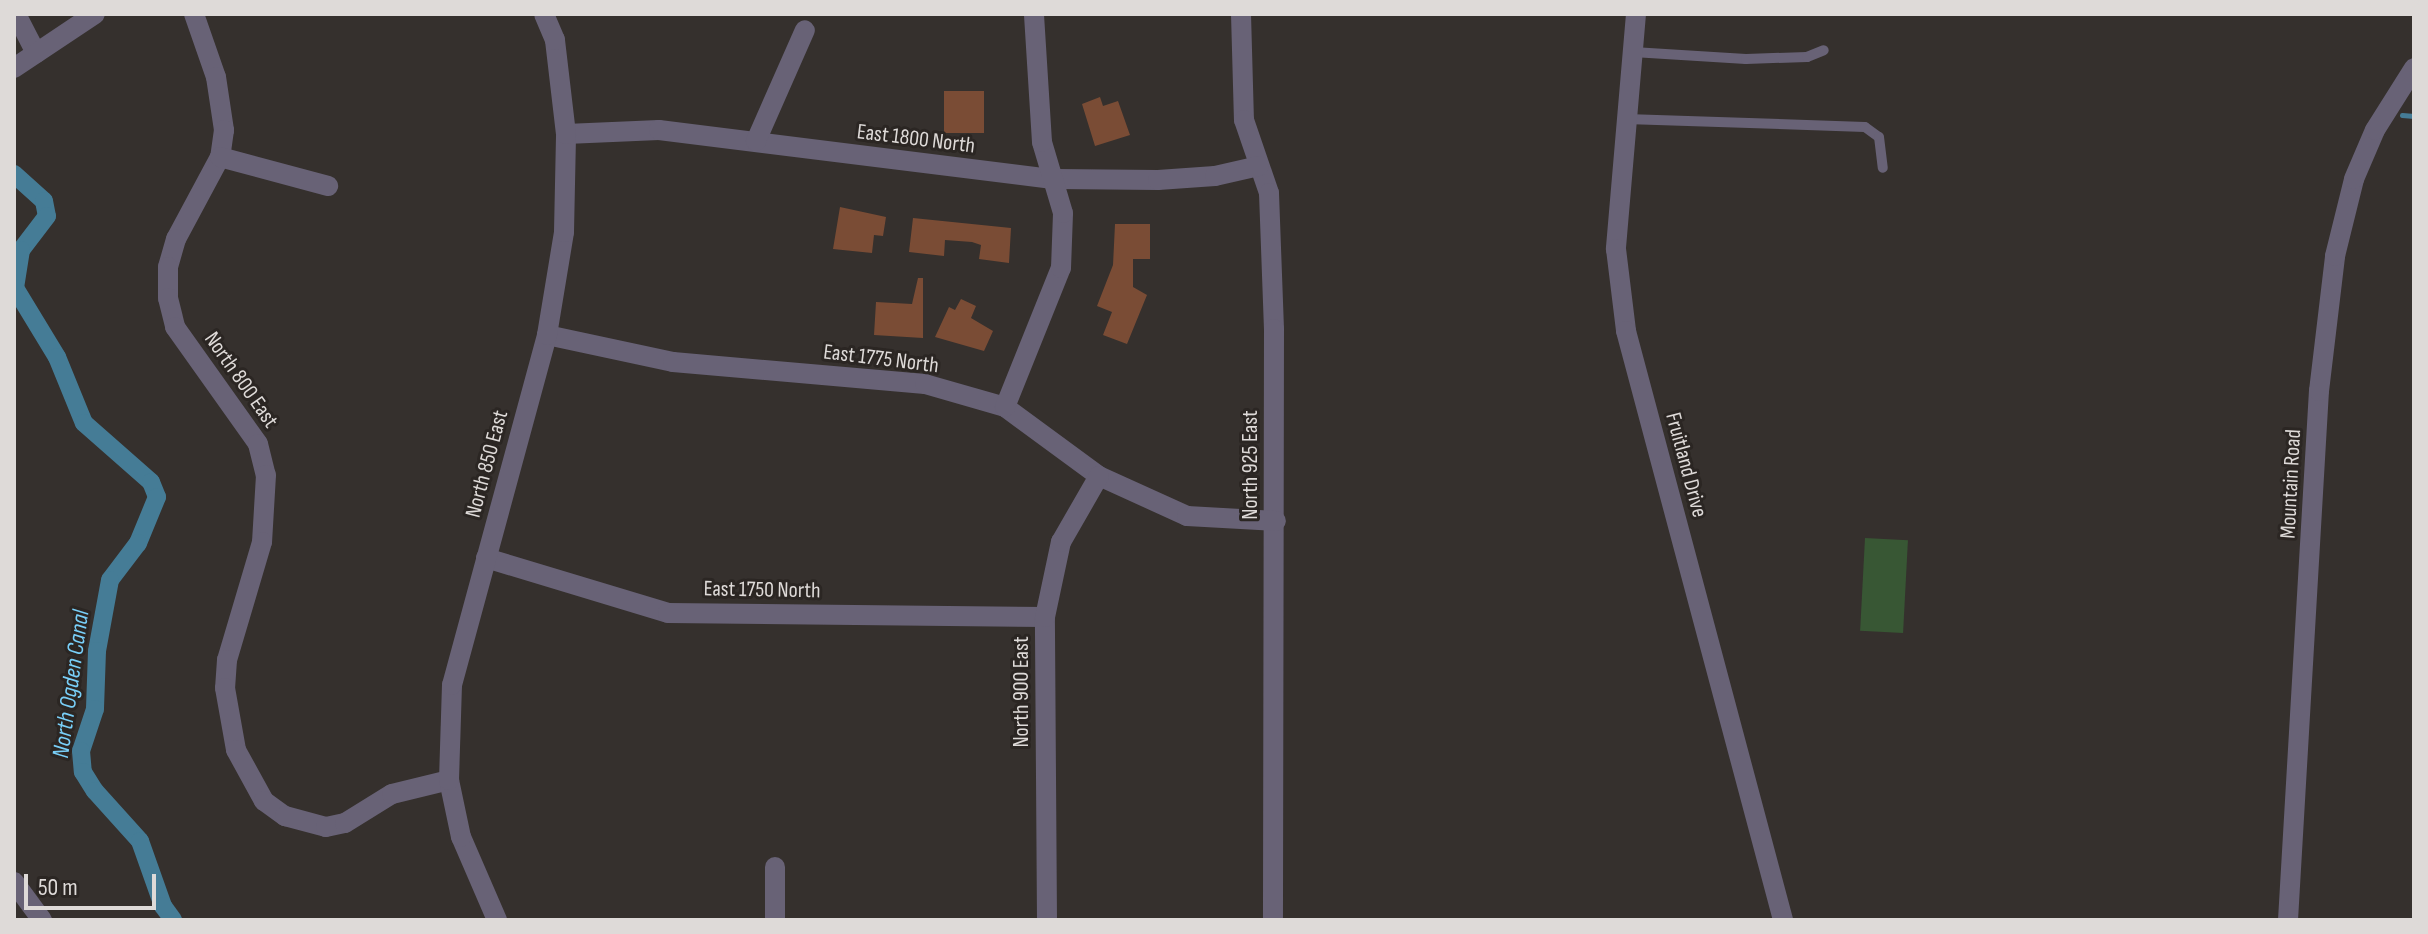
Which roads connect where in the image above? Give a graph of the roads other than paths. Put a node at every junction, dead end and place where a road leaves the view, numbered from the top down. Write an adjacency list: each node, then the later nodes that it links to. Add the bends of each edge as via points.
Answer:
1 (16, 14): 11 (street)
2 (95, 14): 11 (street)
3 (194, 14): 17 (street, North 800 East, via 222,106)
4 (544, 14): 15 (street, North 850 East, via 555,40)
5 (1034, 14): 20 (street, via 1042,142)
6 (1241, 14): 18 (street, North 925 East, via 1244,120)
7 (1636, 14): 10 (street, Fruitland Drive)
8 (805, 30): 16 (street)
9 (1824, 50): 10 (lane, via 1807,57 1746,59)
10 (1633, 52): 14 (street, Fruitland Drive)
11 (36, 53): 12 (street)
12 (14, 68)
13 (2414, 68): 37 (street, Mountain Road, via 2375,130 2354,179 2335,256 2319,391)
14 (1626, 119): 19 (lane, via 1865,127 1879,137); 36 (street, Fruitland Drive, via 1616,249 1626,331)
15 (566, 134): 16 (street, East 1800 North, via 659,130); 22 (street, North 850 East, via 564,232)
16 (756, 141): 20 (street, East 1800 North)
17 (220, 157): 21 (street); 28 (street, North 800 East, via 176,239 168,267 168,298 175,327 258,444 266,475 262,542 227,660 225,688 228,721 248,779 285,816 326,827 345,823 392,794)
18 (1259, 166): 20 (street, East 1800 North, via 1201,177); 25 (street, North 925 East, via 1269,193)
19 (1883, 168)
20 (1055, 179): 23 (street, via 1063,213 1061,268)
21 (328, 186)
22 (547, 335): 23 (street, East 1775 North, via 673,362 925,384); 26 (street, North 850 East)
23 (1005, 407): 24 (street, East 1775 North)
24 (1099, 476): 25 (street, East 1775 North, via 1187,516); 27 (street, North 900 East, via 1061,542)
25 (1276, 521): 35 (street, North 925 East)
26 (486, 558): 27 (street, East 1750 North, via 668,613); 28 (street, North 850 East, via 452,685)
27 (1045, 617): 34 (street, North 900 East)
28 (449, 780): 32 (street, North 850 East, via 461,837)
29 (775, 867): 33 (street)
30 (14, 882): 31 (street)
31 (42, 920)
32 (497, 920)
33 (775, 920)
34 (1047, 920)
35 (1273, 920)
36 (1783, 920)
37 (2288, 920)

